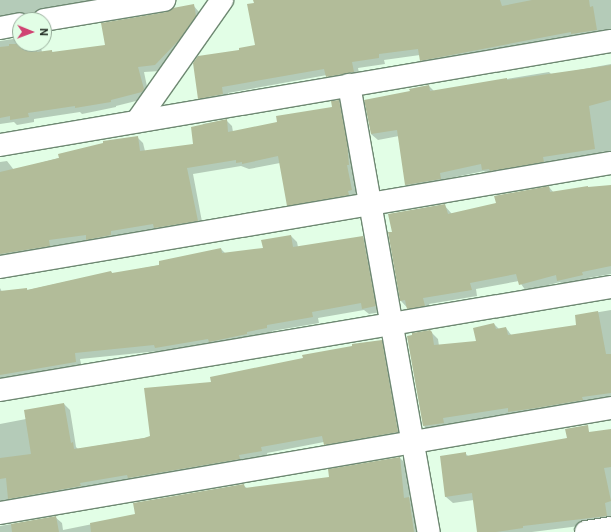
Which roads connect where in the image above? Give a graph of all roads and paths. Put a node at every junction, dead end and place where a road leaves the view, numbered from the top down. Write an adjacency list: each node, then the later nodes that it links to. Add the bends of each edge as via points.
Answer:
1 (164, 0): 3 (street)
2 (222, 0): 8 (street)
3 (52, 19)
4 (12, 26): 5 (street)
5 (0, 28)
6 (611, 41): 7 (street)
7 (349, 85): 8 (street); 11 (street)
8 (137, 122): 9 (street)
9 (0, 145)
10 (611, 163): 11 (street)
11 (370, 203): 12 (street); 14 (street)
12 (0, 267)
13 (611, 287): 14 (street)
14 (392, 323): 15 (street); 17 (street)
15 (0, 390)
16 (611, 408): 17 (street)
17 (413, 442): 18 (street); 20 (street)
18 (0, 513)
19 (611, 528): 21 (street)
20 (429, 532)
21 (586, 532)

